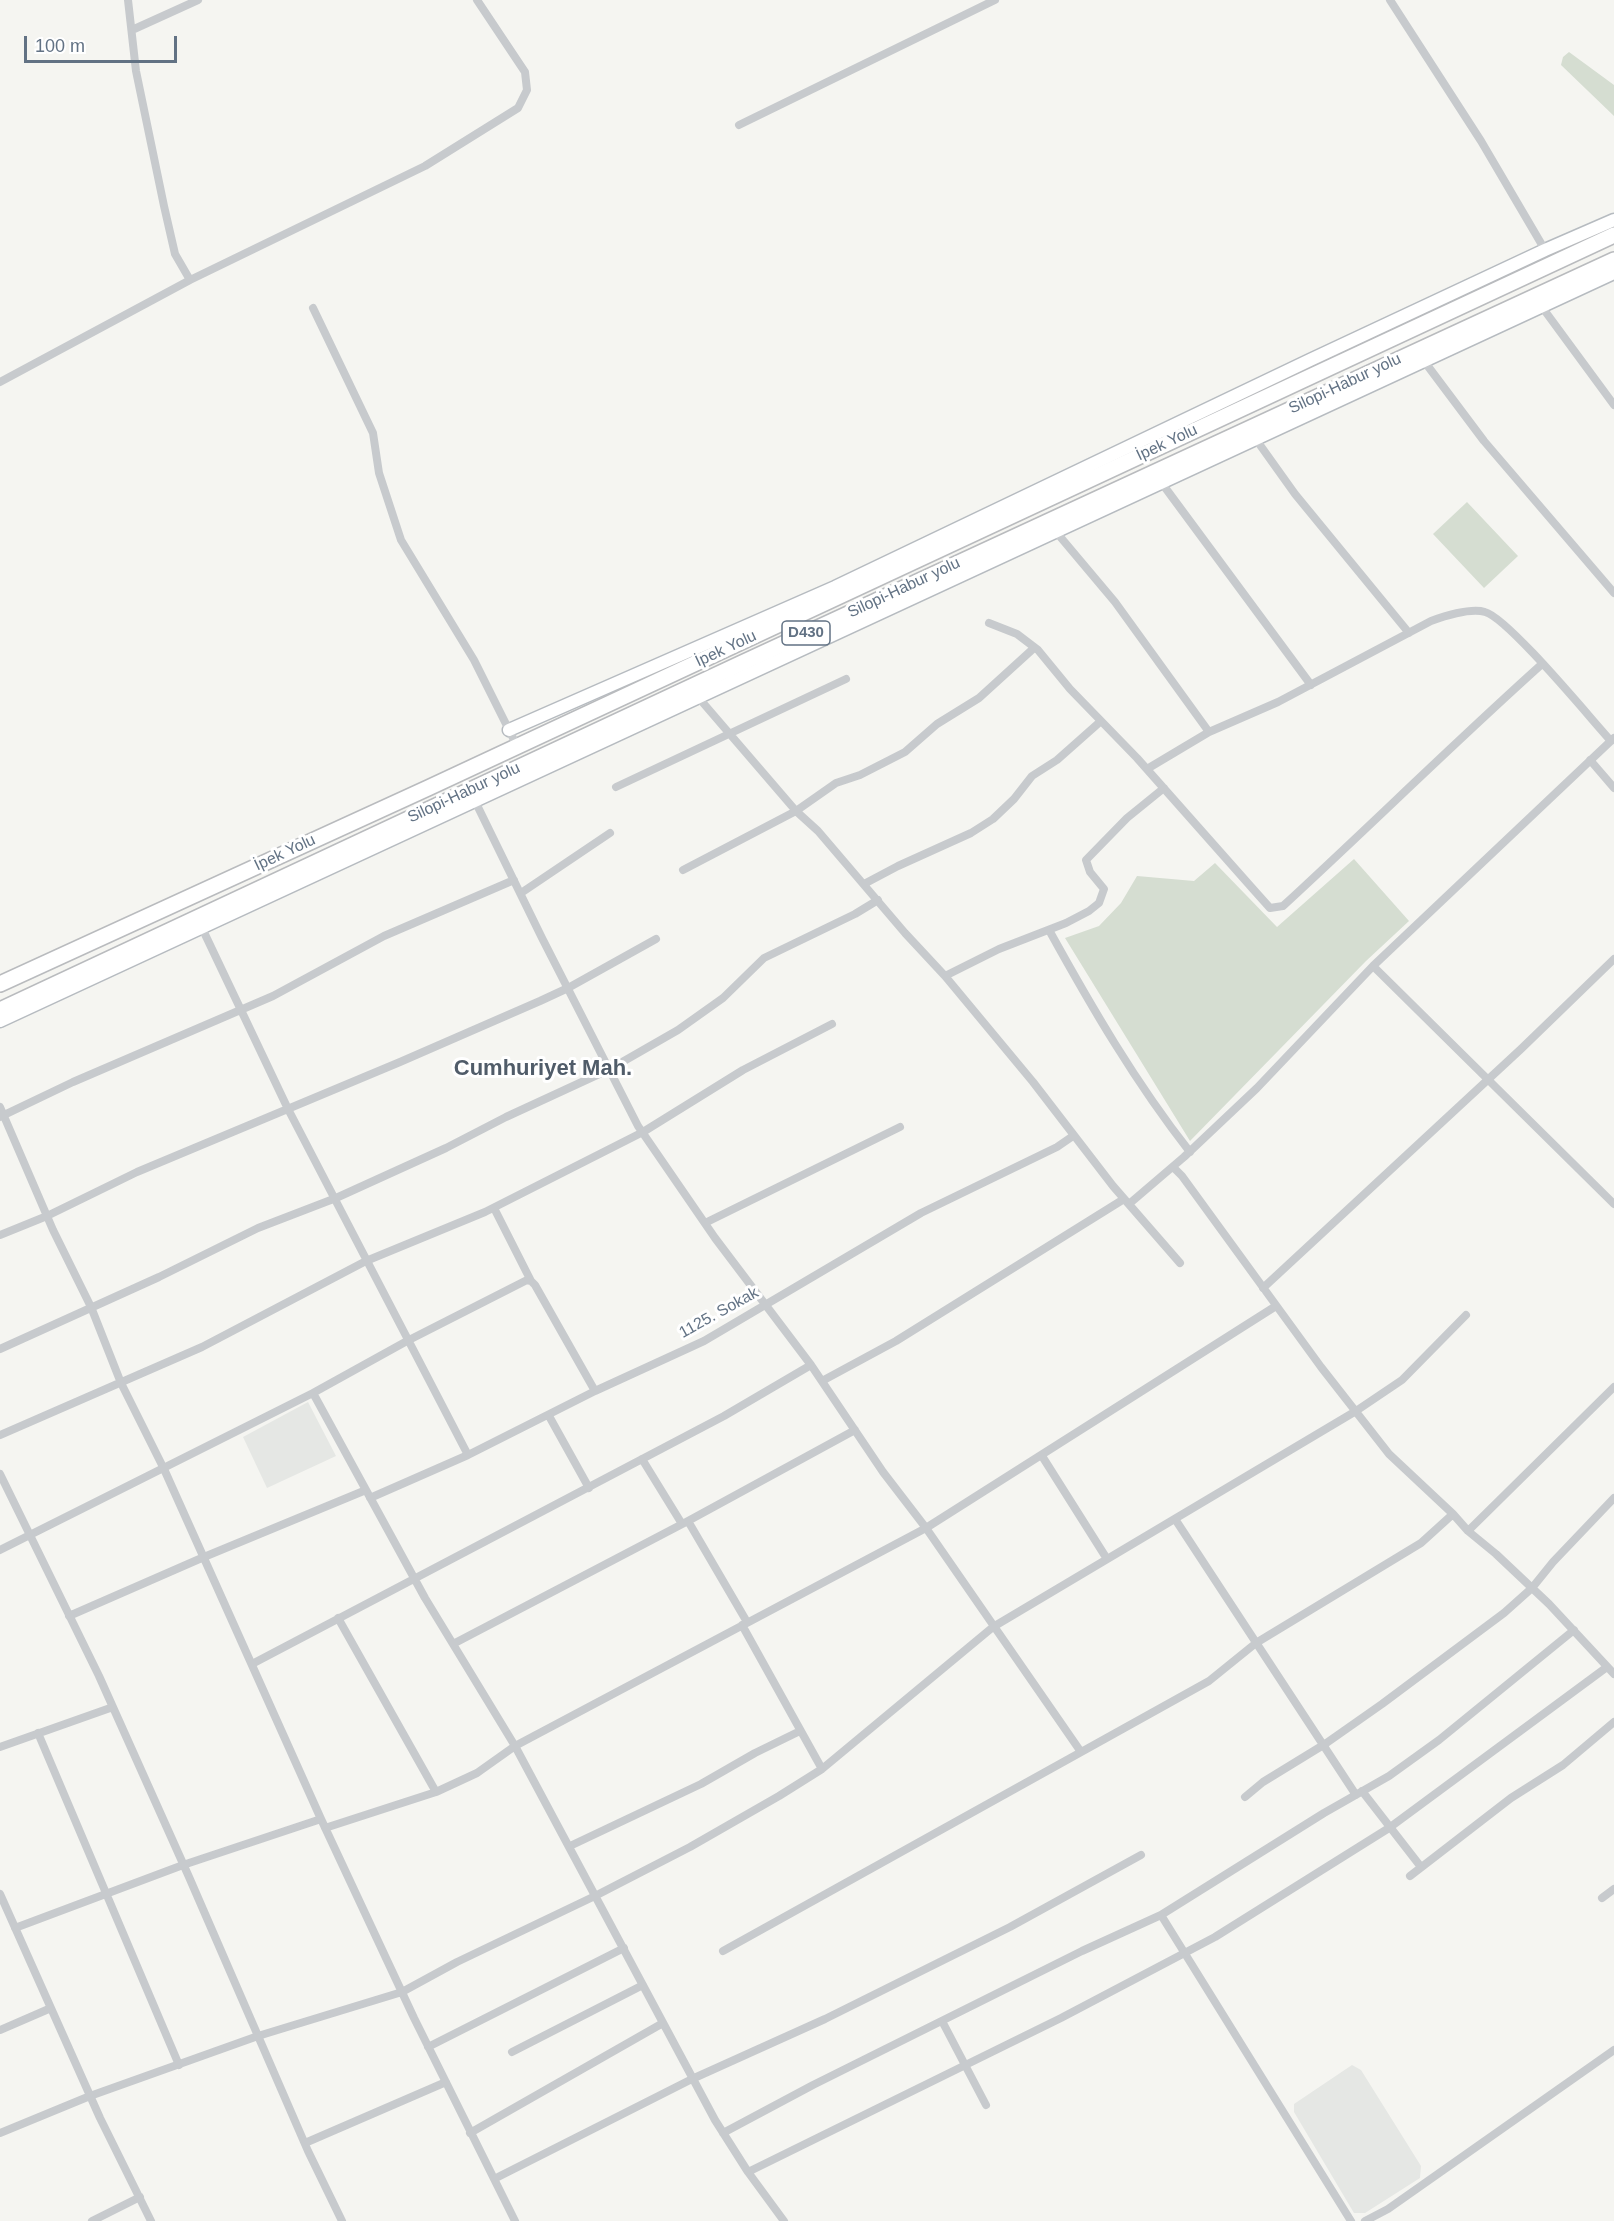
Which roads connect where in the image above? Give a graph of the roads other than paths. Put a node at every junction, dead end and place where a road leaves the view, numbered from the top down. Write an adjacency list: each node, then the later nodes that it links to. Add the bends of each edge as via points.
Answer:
1 (128, 0): 6 (street)
2 (198, 0): 6 (street)
3 (477, 0): 13 (street, via 525,72 526,90 518,108 425,166)
4 (995, 0): 7 (street)
5 (1389, 0): 10 (street, via 1481,141)
6 (132, 30): 13 (street, via 143,108 175,254)
7 (739, 125)
8 (1614, 220): 10 (street)
9 (1614, 235): 35 (highway, İpek Yolu / D430)
10 (1545, 250): 31 (street, via 835,587)
11 (1614, 260): 45 (highway, Silopi-Habur yolu / D430)
12 (1614, 273): 14 (street)
13 (190, 280): 17 (street)
14 (1542, 307): 16 (street); 18 (street)
15 (313, 308): 31 (street, via 373,434 379,473 401,540 474,660)
16 (1424, 361): 19 (street); 22 (street, via 1484,441)
17 (0, 382)
18 (1614, 405)
19 (1255, 438): 20 (street); 24 (street, via 1295,494)
20 (1161, 482): 21 (street); 28 (street)
21 (1057, 533): 29 (street); 32 (street, via 1114,602)
22 (1614, 593)
23 (989, 623): 25 (street, via 1017,634)
24 (1409, 633): 26 (street, via 1450,614 1485,611 1508,628); 28 (street)
25 (1034, 648): 30 (street); 42 (street, via 979,698 937,724 905,752 836,783)
26 (1542, 664): 34 (street); 39 (street, via 1278,908 1270,908)
27 (846, 679): 33 (street)
28 (1311, 685): 32 (street)
29 (698, 697): 33 (street); 41 (street)
30 (1101, 721): 37 (street); 48 (street, via 1057,760 1032,776 993,819)
31 (509, 730): 35 (street)
32 (1209, 732): 37 (street)
33 (729, 733): 38 (street); 42 (street)
34 (1612, 739): 36 (street)
35 (517, 746): 43 (highway, İpek Yolu / D430)
36 (1590, 760): 40 (street); 55 (street)
37 (1147, 769): 39 (street)
38 (616, 787)
39 (1164, 788): 52 (street, via 1127,818 1086,860 1104,889 1099,903)
40 (1614, 788)
41 (475, 801): 47 (street); 51 (street)
42 (796, 811): 46 (street); 48 (street)
43 (331, 832): 45 (highway); 57 (highway, İpek Yolu / D430)
44 (610, 833): 49 (street)
45 (340, 850): 59 (highway, Silopi-Habur yolu / D430)
46 (683, 870)
47 (514, 880): 49 (street); 60 (street, via 384,936)
48 (864, 884): 50 (street)
49 (520, 893): 58 (street)
50 (878, 900): 56 (street); 63 (street, via 764,958 714,1004)
51 (202, 928): 60 (street); 61 (street)
52 (1049, 930): 56 (street); 70 (street, via 1093,1010 1163,1118)
53 (656, 939): 58 (street)
54 (1614, 959): 64 (street)
55 (1373, 966): 64 (street); 70 (street)
56 (945, 976): 69 (street)
57 (0, 984)
58 (568, 988): 63 (street); 65 (street)
59 (0, 1010)
60 (241, 1010): 65 (street); 66 (street)
61 (0, 1021)
62 (832, 1024): 68 (street, via 743,1070)
63 (610, 1069): 68 (street); 72 (street)
64 (1487, 1079): 74 (street); 82 (street)
65 (288, 1109): 72 (street); 76 (street, via 136,1172)
66 (1, 1113): 76 (street)
67 (900, 1126): 77 (street)
68 (643, 1132): 75 (street); 77 (street)
69 (1073, 1136): 73 (street); 83 (street, 1125. Sokak, via 921,1213)
70 (1190, 1152): 71 (street)
71 (1173, 1167): 73 (street); 82 (street)
72 (336, 1198): 79 (street); 85 (street, via 258,1228)
73 (1126, 1202): 80 (street); 90 (street, via 896,1341)
74 (1614, 1204)
75 (494, 1208): 79 (street); 81 (street)
76 (47, 1216): 78 (street); 85 (street)
77 (705, 1223): 83 (street)
78 (0, 1235)
79 (366, 1262): 87 (street); 91 (street, via 202,1347)
80 (1180, 1263)
81 (531, 1281): 87 (street); 93 (street)
82 (1263, 1288): 84 (street)
83 (766, 1304): 89 (street); 93 (street, 1125. Sokak, via 704,1341)
84 (1276, 1306): 95 (street); 100 (street)
85 (91, 1307): 88 (street); 91 (street)
86 (1466, 1315): 95 (street, via 1402,1380)
87 (407, 1341): 94 (street); 99 (street)
88 (0, 1349)
89 (812, 1365): 90 (street); 101 (street)
90 (822, 1381): 97 (street)
91 (121, 1383): 98 (street); 102 (street)
92 (1614, 1387): 111 (street)
93 (595, 1391): 96 (street, 1125. Sokak)
94 (312, 1393): 102 (street); 105 (street)
95 (1356, 1411): 107 (street, via 1389,1454); 108 (street)
96 (549, 1416): 99 (street, 1125. Sokak); 104 (street)
97 (855, 1430): 109 (street); 110 (street)
98 (0, 1435)
99 (468, 1455): 105 (street, 1125. Sokak)
100 (1042, 1456): 110 (street); 115 (street)
101 (642, 1459): 104 (street); 109 (street)
102 (164, 1468): 112 (street); 114 (street)
103 (0, 1474): 112 (street)
104 (589, 1488): 116 (street)
105 (368, 1494): 114 (street, 1125. Sokak); 116 (street)
106 (1614, 1498): 117 (street)
107 (1453, 1514): 111 (street); 123 (street, via 1421,1543)
108 (1175, 1519): 115 (street); 123 (street)
109 (685, 1522): 120 (street); 124 (street)
110 (926, 1528): 120 (street); 121 (street)
111 (1468, 1531): 117 (street)
112 (30, 1536): 113 (street); 118 (street)
113 (0, 1550)
114 (204, 1557): 118 (street, 1125. Sokak); 125 (street)
115 (1107, 1559): 121 (street)
116 (414, 1578): 119 (street); 124 (street)
117 (1532, 1588): 122 (street); 131 (street, via 1504,1613)
118 (69, 1616): 127 (street)
119 (338, 1618): 125 (street); 136 (street)
120 (745, 1623): 129 (street); 132 (street)
121 (993, 1627): 134 (street); 135 (street)
122 (1574, 1630): 126 (street); 137 (street, via 1439,1740)
123 (1256, 1643): 131 (street); 134 (street, via 1209,1681)
124 (453, 1644): 132 (street)
125 (252, 1665): 139 (street)
126 (1611, 1670): 140 (street)
127 (113, 1707): 130 (street); 143 (street)
128 (1614, 1722): 144 (street, via 1563,1765 1511,1798)
129 (800, 1731): 135 (street); 141 (street, via 702,1784)
130 (38, 1733): 133 (street); 148 (street)
131 (1325, 1744): 137 (street); 138 (street)
132 (515, 1746): 136 (street, via 477,1773); 141 (street)
133 (0, 1747)
134 (1081, 1752): 154 (street)
135 (822, 1769): 149 (street, via 690,1847)
136 (436, 1792): 139 (street)
137 (1359, 1793): 140 (street); 151 (street)
138 (1245, 1797)
139 (323, 1823): 143 (street); 157 (street)
140 (1389, 1828): 144 (street); 155 (street)
141 (570, 1846): 149 (street)
142 (1141, 1855): 168 (street, via 1010,1927 825,2019)
143 (183, 1864): 148 (street); 162 (street)
144 (1421, 1868): 145 (street)
145 (1410, 1876)
146 (1614, 1889): 150 (street)
147 (0, 1894): 152 (street)
148 (106, 1894): 152 (street); 166 (street)
149 (595, 1896): 153 (street); 157 (street)
150 (1602, 1898)
151 (1161, 1915): 155 (street); 159 (street)
152 (15, 1928): 158 (street)
153 (624, 1948): 156 (street); 163 (street)
154 (723, 1951)
155 (1184, 1954): 167 (street); 184 (street)
156 (643, 1985): 160 (street); 165 (street)
157 (402, 1992): 162 (street); 163 (street)
158 (51, 2008): 161 (street); 170 (street)
159 (942, 2021): 167 (street); 174 (street)
160 (663, 2023): 168 (street); 173 (street)
161 (0, 2030)
162 (258, 2036): 166 (street); 175 (street)
163 (428, 2047): 169 (street)
164 (1614, 2050): 185 (street, via 1388,2209)
165 (512, 2052)
166 (179, 2064): 170 (street)
167 (966, 2065): 171 (street); 176 (street)
168 (692, 2079): 174 (street); 177 (street)
169 (446, 2082): 173 (street); 175 (street)
170 (90, 2096): 172 (street); 178 (street)
171 (986, 2105)
172 (0, 2133)
173 (470, 2133): 177 (street)
174 (723, 2133): 176 (street)
175 (305, 2143): 181 (street)
176 (748, 2172): 183 (street)
177 (494, 2179): 182 (street)
178 (140, 2197): 179 (street); 180 (street)
179 (92, 2221)
180 (151, 2221)
181 (342, 2221)
182 (515, 2221)
183 (784, 2221)
184 (1351, 2221)
185 (1365, 2221)

